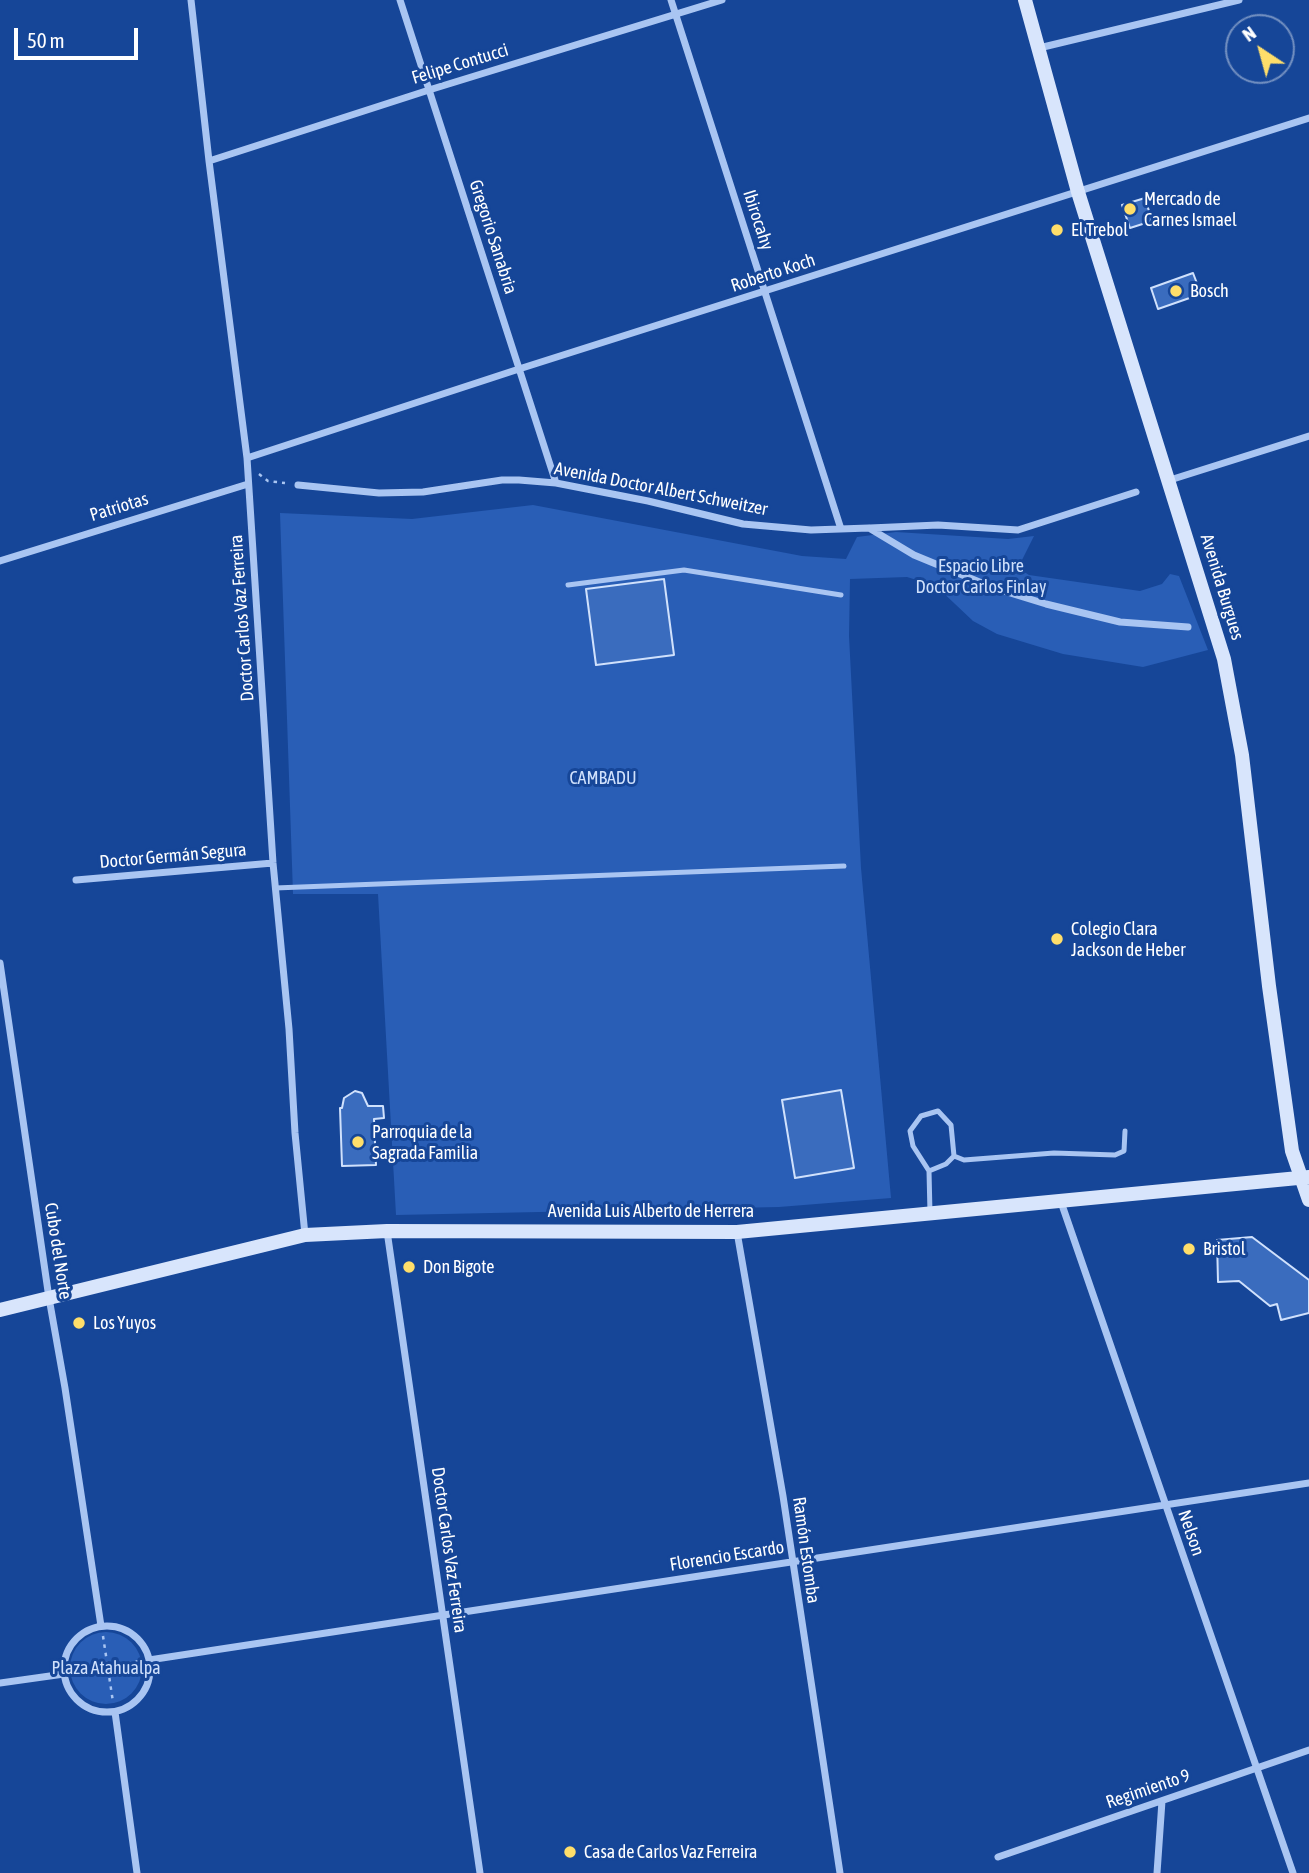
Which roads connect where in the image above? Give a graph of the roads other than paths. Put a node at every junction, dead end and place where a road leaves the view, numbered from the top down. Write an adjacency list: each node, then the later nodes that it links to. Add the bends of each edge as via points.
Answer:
1 (191, 0): 11 (street, Doctor Carlos Vaz Ferreira)
2 (400, 0): 9 (street, Gregorio Sanabria)
3 (671, 0): 7 (street, Ibirocahy)
4 (722, 0): 7 (street, Felipe Contucci)
5 (1025, 0): 8 (main road, Avenida Burgues)
6 (1239, 0): 8 (street)
7 (676, 15): 9 (street, Felipe Contucci); 13 (street, Ibirocahy)
8 (1038, 48): 12 (main road, Avenida Burgues)
9 (429, 90): 11 (street, Felipe Contucci); 14 (street, Gregorio Sanabria)
10 (1309, 118): 12 (street, Roberto Koch)
11 (209, 161): 16 (street, Doctor Carlos Vaz Ferreira)
12 (1078, 192): 13 (street, Roberto Koch); 17 (main road, Avenida Burgues)
13 (764, 292): 14 (street, Roberto Koch); 22 (street, Ibirocahy)
14 (519, 369): 16 (street, Roberto Koch); 18 (street, Gregorio Sanabria)
15 (1309, 436): 17 (street)
16 (247, 458): 19 (street, Doctor Carlos Vaz Ferreira)
17 (1170, 480): 36 (main road, Avenida Burgues, via 1224,659 1242,755 1292,1151)
18 (556, 483): 20 (street, Avenida Doctor Albert Schweitzer, via 502,480 423,492 379,493); 22 (street, Avenida Doctor Albert Schweitzer, via 743,524)
19 (248, 484): 24 (street, Patriotas); 28 (street, Doctor Carlos Vaz Ferreira)
20 (298, 485)
21 (1136, 492): 23 (street, Avenida Doctor Albert Schweitzer, via 1018,530 938,525)
22 (841, 528): 23 (street, Avenida Doctor Albert Schweitzer)
23 (869, 528): 27 (street, via 914,555 994,589 1119,622)
24 (0, 561)
25 (568, 585): 26 (lane, via 684,570)
26 (842, 595)
27 (1188, 627)
28 (273, 863): 30 (street, Doctor Germán Segura); 31 (street, Doctor Carlos Vaz Ferreira)
29 (844, 866): 31 (lane)
30 (76, 880)
31 (275, 888): 42 (street, Doctor Carlos Vaz Ferreira)
32 (0, 963): 43 (street, Cubo del Norte)
33 (1125, 1131): 34 (lane, via 1124,1151 1115,1155 1054,1153 964,1160)
34 (954, 1156): 35 (lane); 35 (lane, via 951,1125 938,1111 921,1116 910,1131 913,1146)
35 (929, 1171): 39 (lane)
36 (1304, 1177): 37 (main road, Avenida Burgues); 38 (main road, Avenida Luis Alberto de Herrera)
37 (1309, 1200)
38 (1061, 1202): 39 (main road, Avenida Luis Alberto de Herrera); 46 (street, Nelson)
39 (930, 1214): 41 (main road, Avenida Luis Alberto de Herrera)
40 (387, 1231): 41 (main road, Avenida Luis Alberto de Herrera); 42 (main road, Avenida Luis Alberto de Herrera); 48 (street, Doctor Carlos Vaz Ferreira)
41 (737, 1232): 47 (street, Ramón Estomba)
42 (305, 1235): 43 (main road, Avenida Luis Alberto de Herrera)
43 (49, 1298): 44 (main road, Avenida Luis Alberto de Herrera); 49 (street, Cubo del Norte)
44 (0, 1310)
45 (1309, 1483): 46 (street, Florencio Escardo)
46 (1165, 1505): 47 (street, Florencio Escardo); 55 (street, Nelson)
47 (792, 1562): 48 (street, Florencio Escardo); 60 (street, Ramón Estomba)
48 (442, 1616): 50 (street, Florencio Escardo); 59 (street, Doctor Carlos Vaz Ferreira)
49 (101, 1626): 50 (street, via 132,1633); 51 (street, via 71,1644)
50 (149, 1660): 53 (street, via 148,1682 141,1695)
51 (64, 1674): 52 (street); 53 (street, via 77,1701 91,1710)
52 (0, 1683)
53 (115, 1712): 58 (street)
54 (1309, 1750): 55 (street, Regimiento 9)
55 (1256, 1768): 56 (street, Regimiento 9); 62 (street, Nelson)
56 (1162, 1801): 57 (street, Regimiento 9); 61 (street)
57 (998, 1857)
58 (136, 1873)
59 (480, 1873)
60 (840, 1873)
61 (1157, 1873)
62 (1293, 1873)

